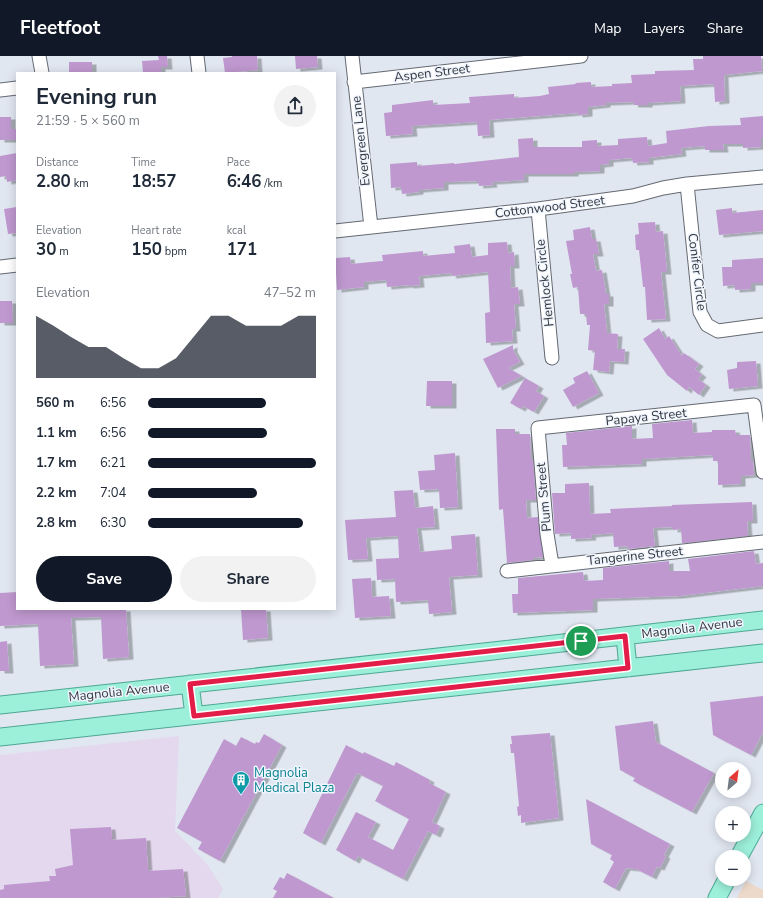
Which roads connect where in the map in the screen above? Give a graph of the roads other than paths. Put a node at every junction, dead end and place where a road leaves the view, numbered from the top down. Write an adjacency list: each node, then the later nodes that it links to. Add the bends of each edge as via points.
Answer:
1 (39, 56): 5 (street)
2 (197, 56): 6 (street)
3 (352, 56): 7 (street, Evergreen Lane)
4 (581, 56): 7 (street, Aspen Street)
5 (42, 72)
6 (199, 72)
7 (354, 82): 13 (street, Evergreen Lane)
8 (16, 88): 9 (street)
9 (0, 90)
10 (763, 177): 11 (street, Cottonwood Street)
11 (687, 184): 12 (street, Cottonwood Street, via 633,196); 17 (street, Conifer Circle, via 700,312 707,325 718,332)
12 (538, 209): 13 (street, Cottonwood Street); 18 (street, Hemlock Circle)
13 (371, 227): 14 (street, Cottonwood Street)
14 (336, 231)
15 (16, 265): 16 (street)
16 (0, 267)
17 (763, 325)
18 (552, 358)
19 (538, 428): 20 (street, Papaya Street, via 754,405); 22 (street, Plum Street)
20 (763, 472)
21 (763, 542): 22 (street, Tangerine Street)
22 (552, 566): 23 (street, Tangerine Street)
23 (507, 571)
24 (763, 620): 25 (main road, Magnolia Avenue)
25 (625, 636): 27 (main road); 28 (main road, Magnolia Avenue)
26 (763, 653): 27 (main road)
27 (628, 668): 30 (main road)
28 (190, 684): 29 (main road, Magnolia Avenue); 30 (main road)
29 (0, 705)
30 (194, 716): 31 (main road)
31 (0, 737)
32 (762, 820): 33 (main road)
33 (743, 850)
34 (724, 886): 35 (main road)
35 (717, 898)

